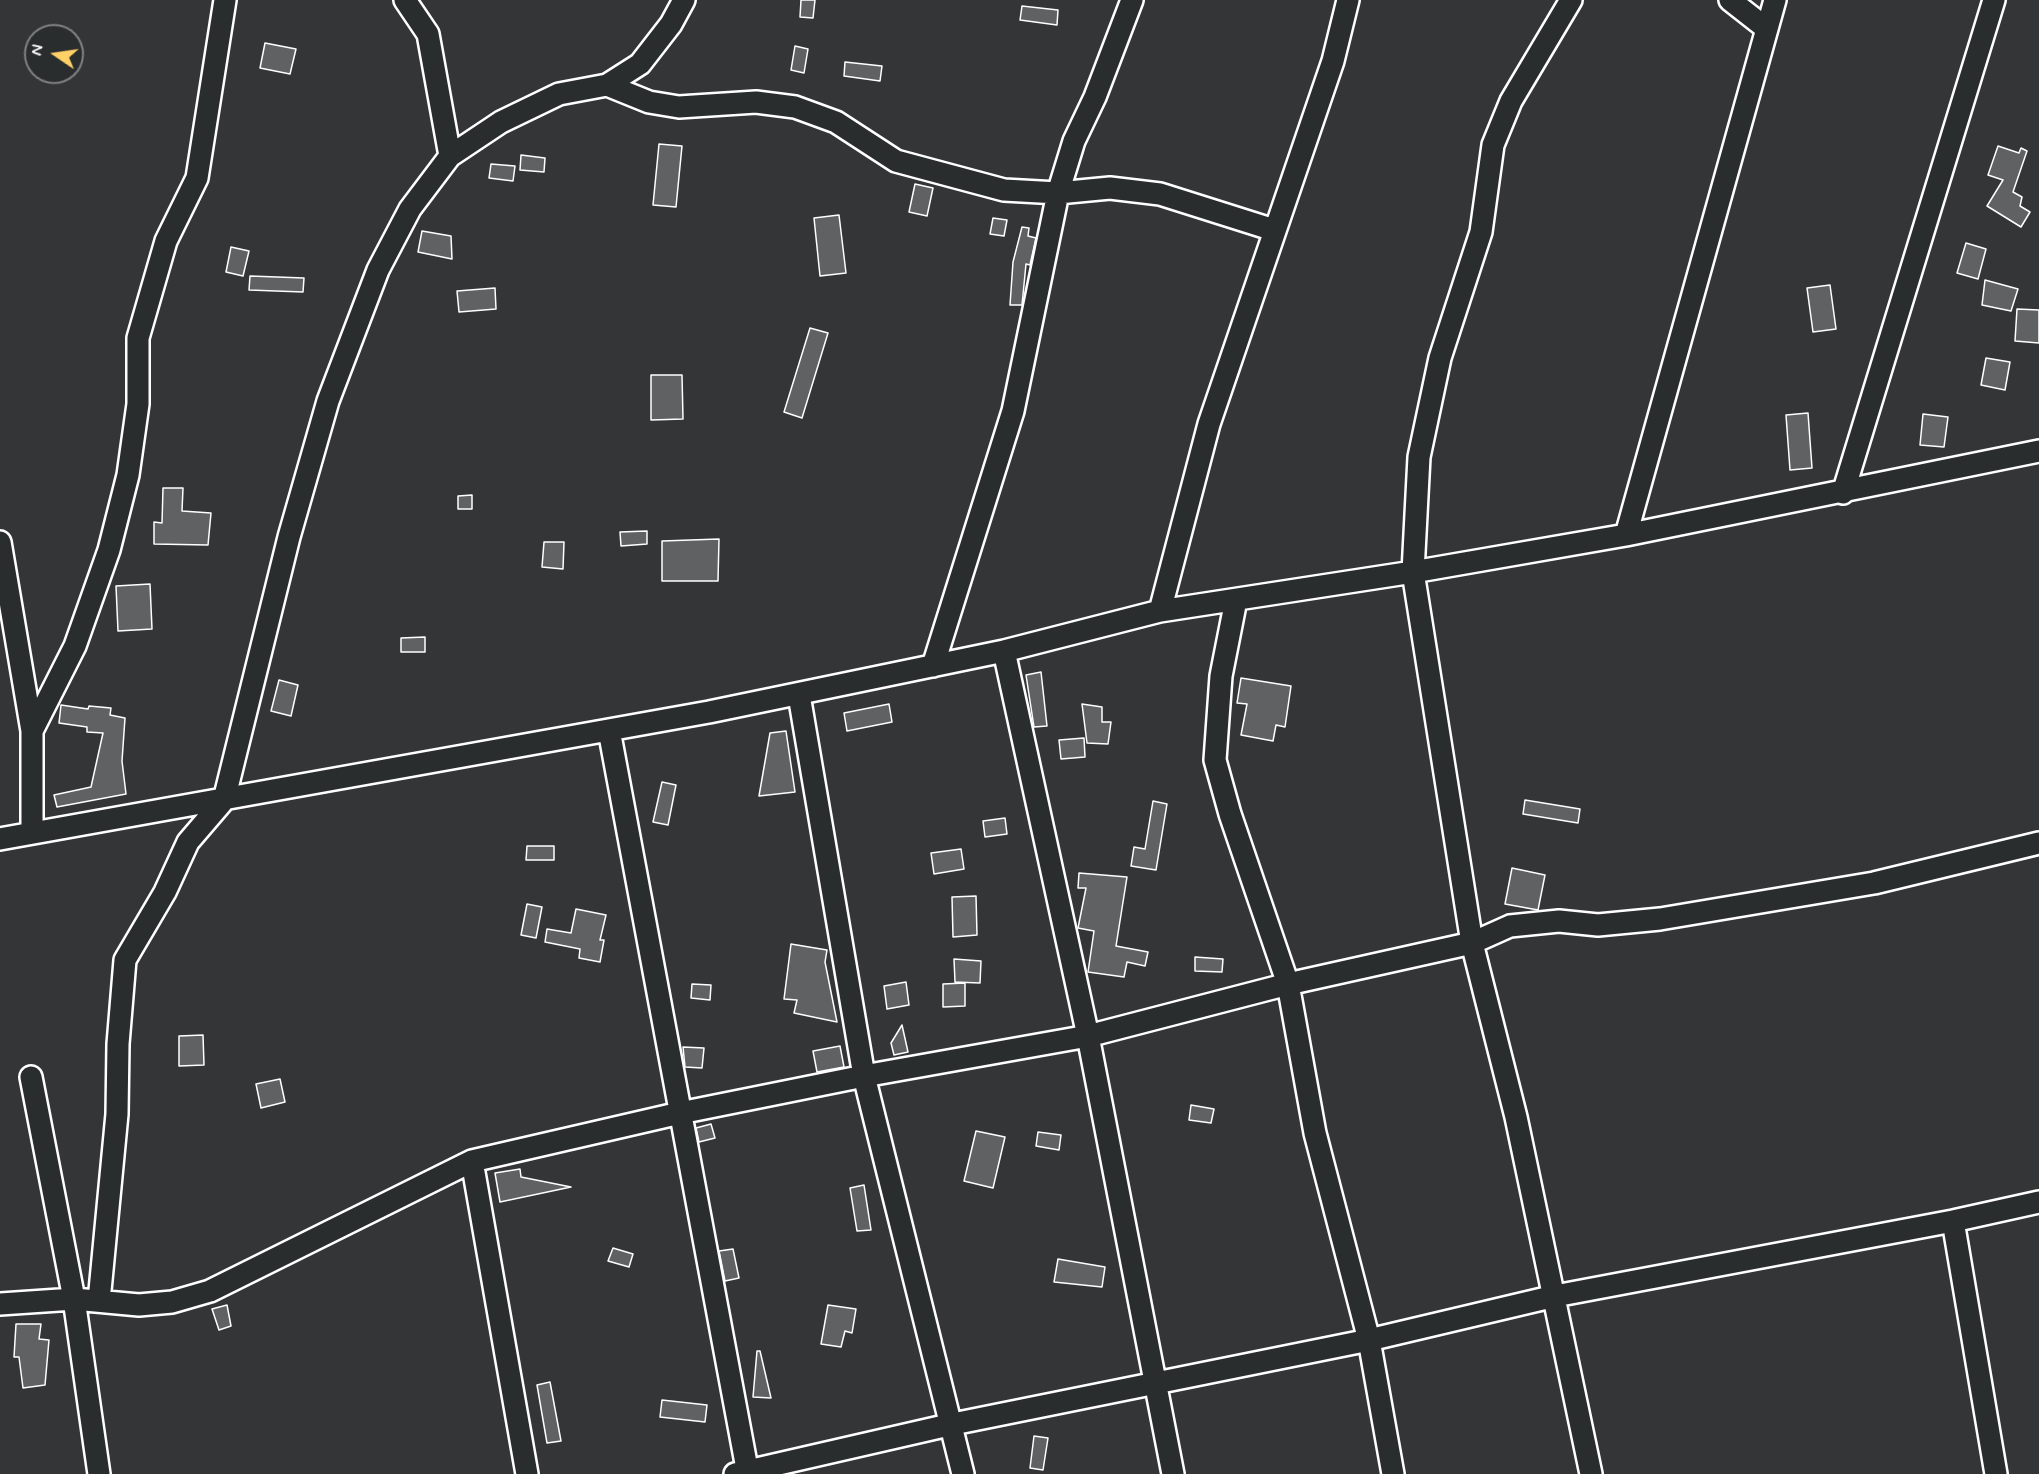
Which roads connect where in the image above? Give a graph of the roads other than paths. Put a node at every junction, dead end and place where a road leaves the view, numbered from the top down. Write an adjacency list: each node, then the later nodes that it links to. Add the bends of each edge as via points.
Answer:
1 (225, 0): 26 (street, via 197,178 166,241 138,338 138,404 128,475 109,550 75,646)
2 (405, 0): 12 (street, via 428,34)
3 (684, 0): 11 (street, via 640,64)
4 (1132, 0): 13 (street, via 1074,141)
5 (1348, 0): 14 (street, via 1333,61)
6 (1571, 0): 19 (street, via 1511,101 1493,145 1481,232 1440,358 1419,456)
7 (1730, 0): 10 (street)
8 (1775, 0): 10 (street)
9 (1994, 0): 16 (street)
10 (1767, 29): 17 (street)
11 (607, 85): 12 (street, via 559,94 501,122); 13 (street, via 649,102 679,107 756,102 795,107 836,122 896,161 1005,190)
12 (450, 156): 27 (street, via 410,208 378,270 328,401 289,537)
13 (1058, 193): 14 (street, via 1110,188 1160,194); 23 (street, via 1013,411)
14 (1274, 230): 21 (street, via 1209,424)
15 (2039, 451): 16 (street)
16 (1843, 493): 17 (street)
17 (1626, 535): 19 (street)
18 (0, 542): 26 (street)
19 (1413, 572): 20 (street); 31 (street)
20 (1236, 600): 21 (street); 32 (street, via 1221,676 1215,760)
21 (1160, 611): 22 (street)
22 (1004, 651): 23 (street); 33 (street)
23 (933, 666): 24 (street)
24 (799, 695): 25 (street); 34 (street)
25 (609, 730): 27 (street); 36 (street)
26 (32, 731): 28 (street)
27 (224, 800): 28 (street); 42 (street, via 188,842 165,892 125,960 117,1114)
28 (32, 833): 29 (street)
29 (0, 839)
30 (2039, 843): 31 (street, via 1874,883 1660,919 1598,925 1559,921 1510,926)
31 (1472, 943): 32 (street); 40 (street, via 1516,1117)
32 (1288, 984): 33 (street); 44 (street, via 1314,1133)
33 (1088, 1036): 34 (street); 45 (street)
34 (864, 1076): 36 (street); 46 (street)
35 (31, 1077): 41 (street)
36 (680, 1113): 37 (street); 47 (street)
37 (472, 1161): 42 (street, via 210,1292 139,1305); 49 (street)
38 (2039, 1202): 39 (street)
39 (1953, 1221): 40 (street); 54 (street)
40 (1555, 1296): 44 (street); 53 (street)
41 (74, 1299): 42 (street); 43 (street); 48 (street)
42 (99, 1301)
43 (0, 1304)
44 (1369, 1340): 45 (street); 52 (street)
45 (1156, 1384): 46 (street); 51 (street)
46 (953, 1424): 47 (street); 50 (street)
47 (744, 1473)
48 (99, 1474)
49 (527, 1474)
50 (963, 1474)
51 (1173, 1474)
52 (1393, 1474)
53 (1592, 1474)
54 (1996, 1474)

